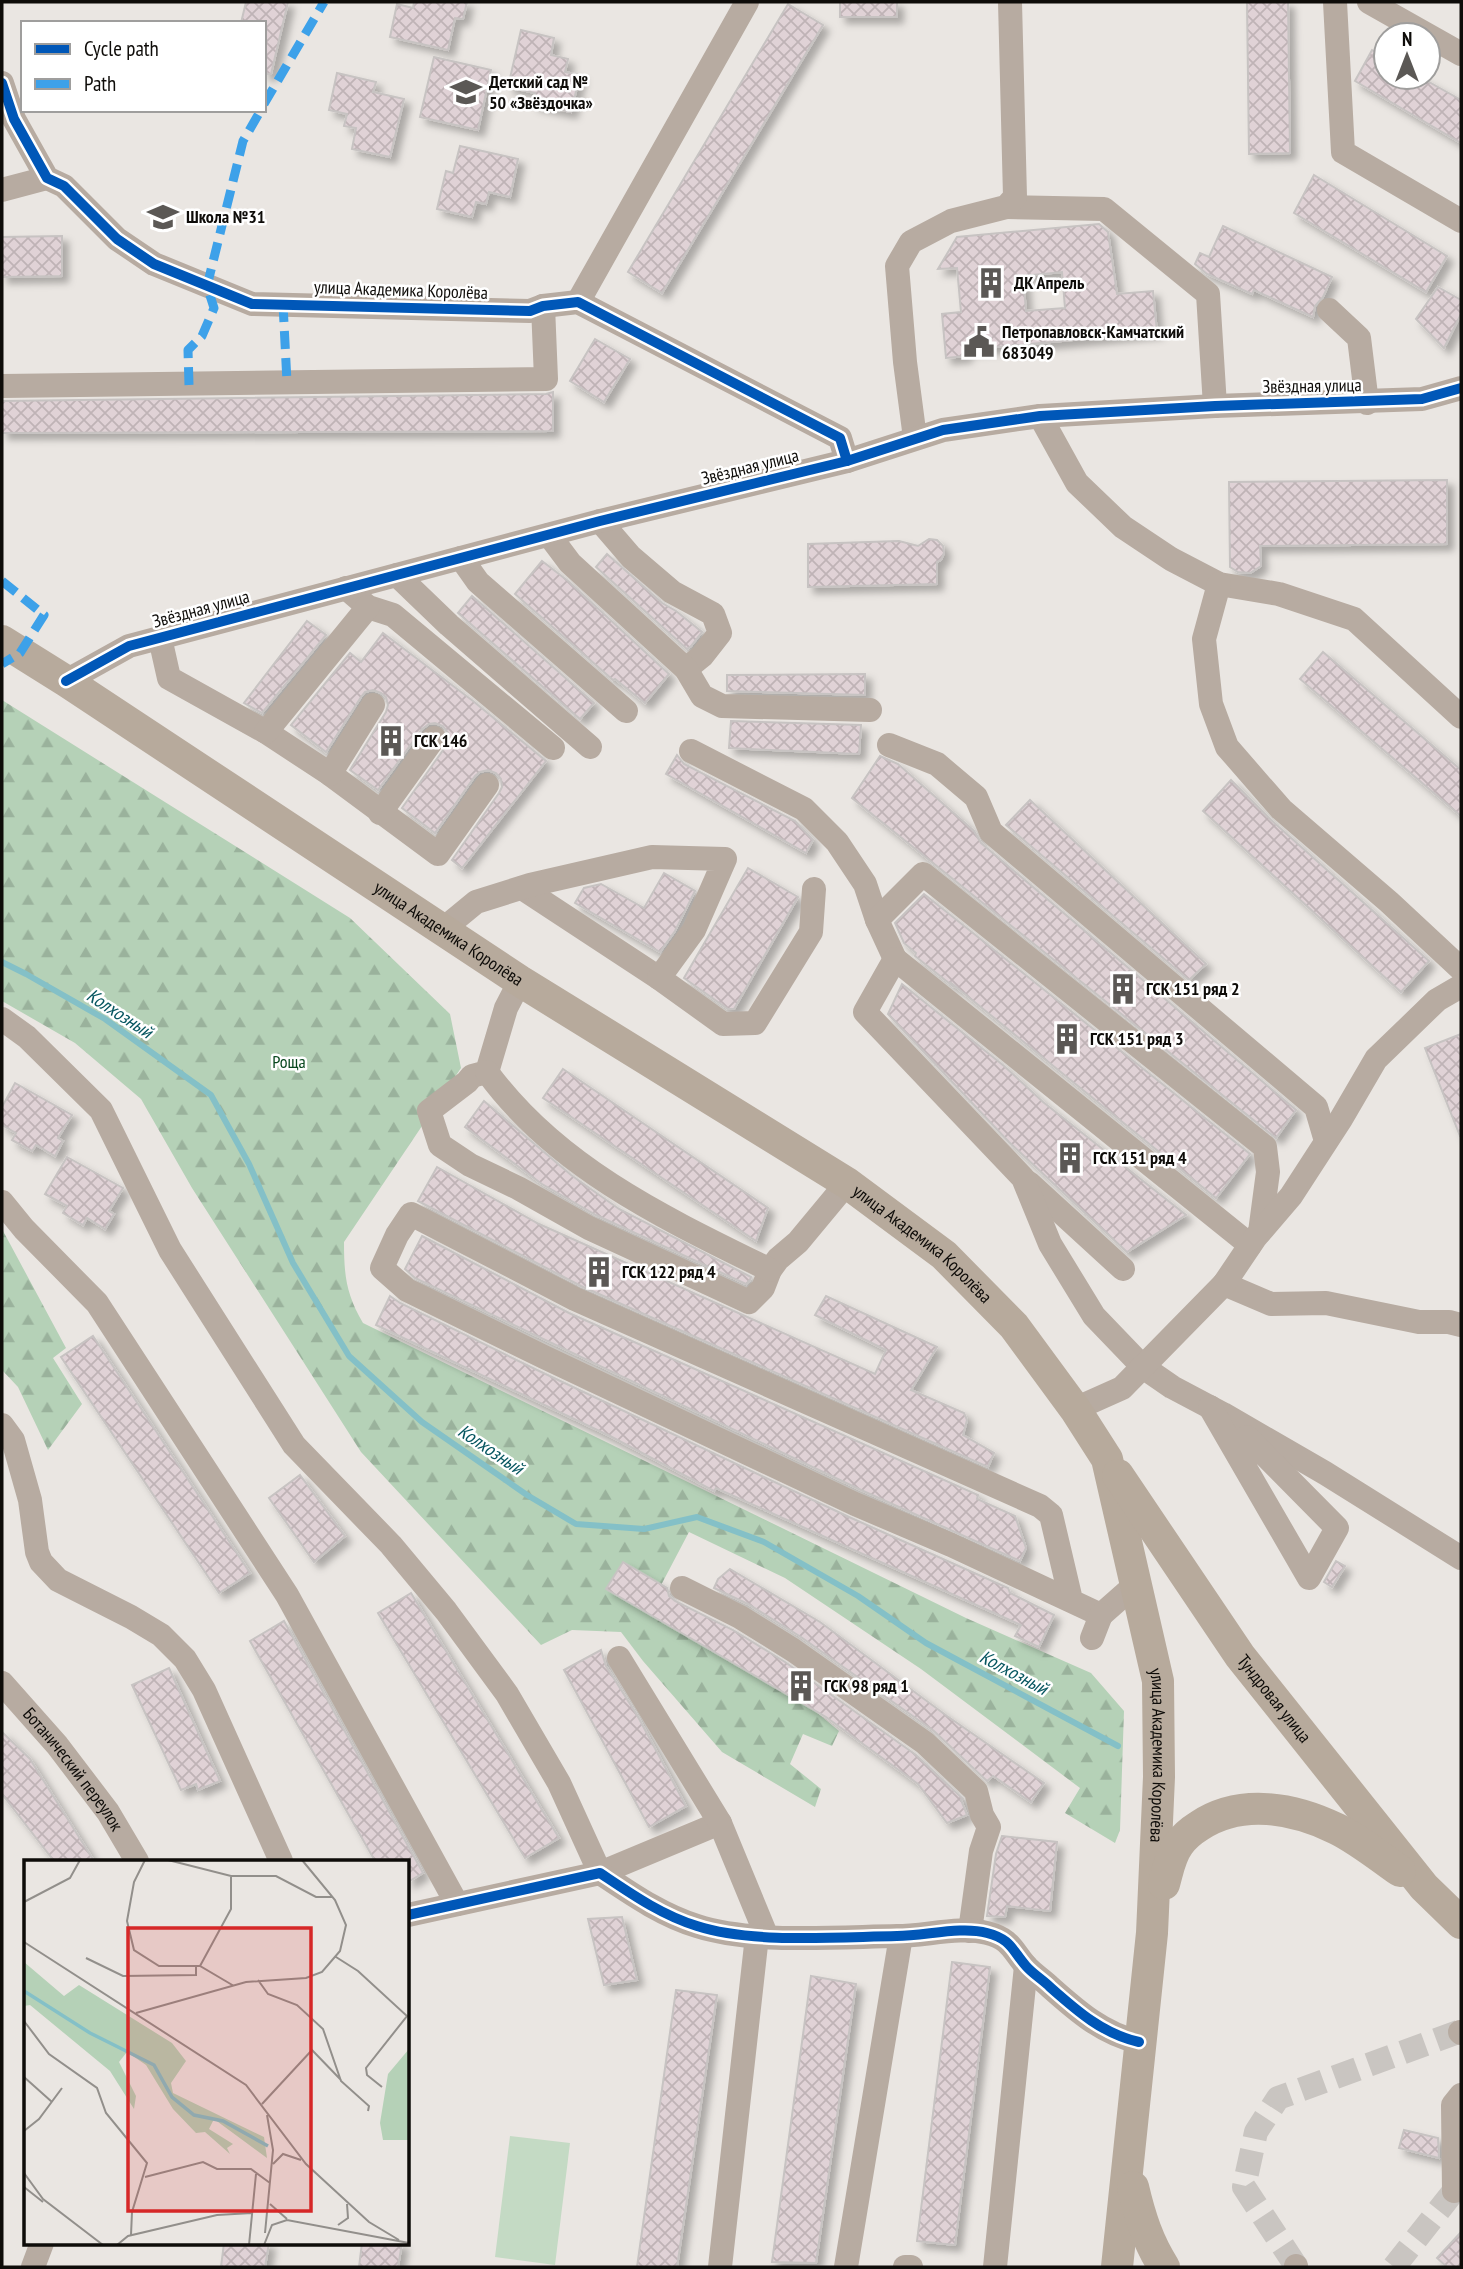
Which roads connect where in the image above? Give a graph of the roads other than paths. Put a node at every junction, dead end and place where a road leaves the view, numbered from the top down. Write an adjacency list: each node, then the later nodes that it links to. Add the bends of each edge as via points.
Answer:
1 (747, 2): 12 (street)
2 (1010, 2): 10 (street, via 1015,197)
3 (1335, 2): 11 (street, via 1343,152)
4 (1369, 2): 5 (street)
5 (1461, 54)
6 (2, 83): 7 (street, улица Академика Королёва)
7 (8, 116): 8 (street, улица Академика Королёва)
8 (47, 178): 9 (street); 13 (street, улица Академика Королёва, via 64,186 117,239 154,264 252,304 530,311)
9 (2, 190)
10 (1006, 207): 18 (street, via 1104,209 1208,294); 20 (street, via 951,221 911,242 897,265)
11 (1461, 221)
12 (578, 302): 13 (street, улица Академика Королёва); 21 (street, via 840,438)
13 (544, 306): 15 (street, via 546,379)
14 (1329, 310): 17 (street, via 1359,338)
15 (2, 386)
16 (1461, 387): 17 (street, Звёздная улица, via 1422,399)
17 (1367, 402): 18 (street, Звёздная улица)
18 (1215, 406): 19 (street, Звёздная улица)
19 (1040, 416): 20 (street, Звёздная улица); 26 (street, via 1077,483 1123,527)
20 (915, 438): 21 (street, Звёздная улица)
21 (847, 461): 22 (street, Звёздная улица)
22 (600, 521): 23 (street, Звёздная улица); 31 (street, via 631,557 672,592 713,614 720,633)
23 (549, 535): 24 (street, Звёздная улица); 31 (street, via 569,564)
24 (461, 558): 25 (street, Звёздная улица); 35 (street, via 478,582)
25 (397, 575): 27 (street, Звёздная улица); 40 (street)
26 (1219, 584): 36 (street, via 1279,594 1354,619); 51 (street, via 1204,639 1211,704 1227,747 1281,808)
27 (346, 588): 28 (street); 29 (street, Звёздная улица)
28 (368, 607): 37 (street); 41 (street, via 393,615)
29 (160, 638): 32 (street, Звёздная улица, via 129,646); 37 (street, via 169,678)
30 (2, 641): 32 (main road, улица Академика Королёва)
31 (686, 669): 34 (street, via 702,696 722,706)
32 (66, 681): 49 (main road, улица Академика Королёва)
33 (373, 705): 43 (street)
34 (870, 710)
35 (626, 711)
36 (1461, 717)
37 (266, 732): 43 (street)
38 (434, 738): 45 (street)
39 (889, 745): 57 (street, via 937,764 976,797 991,832 1316,1107)
40 (590, 747)
41 (553, 748)
42 (691, 751): 48 (street, via 804,808 837,842 865,884)
43 (330, 774): 45 (street)
44 (487, 785): 45 (street, via 438,854)
45 (380, 813)
46 (522, 888): 49 (street, via 476,902); 52 (street); 52 (street, via 652,857 726,859 694,930)
47 (814, 888): 52 (street, via 811,932 755,1023 723,1024)
48 (877, 920): 50 (street); 61 (street, via 923,874 1265,1147 1268,1172)
49 (442, 930): 53 (main road, улица Академика Королёва)
50 (895, 959): 58 (street, via 865,1012); 61 (street)
51 (1461, 969)
52 (659, 978)
53 (520, 981): 56 (street, via 506,1008); 59 (main road, улица Академика Королёва)
54 (1461, 986): 57 (street, via 1437,1000 1376,1059)
55 (2, 1019): 82 (street, via 27,1037 102,1110 170,1250 295,1445 391,1545 508,1694 559,1783)
56 (487, 1072): 63 (street, via 514,1107 590,1173); 63 (street, via 472,1076 429,1111 440,1144 470,1165 589,1228 749,1302 763,1288)
57 (1326, 1142): 61 (street)
58 (1023, 1178): 62 (street); 66 (street, via 1050,1244 1094,1316)
59 (847, 1183): 63 (street); 67 (main road, улица Академика Королёва, via 944,1255 1014,1326)
60 (2, 1202): 84 (street, via 97,1303 287,1594)
61 (1255, 1239): 64 (street)
62 (1123, 1269)
63 (770, 1270)
64 (1224, 1284): 65 (street, via 1271,1304 1326,1303 1419,1322); 66 (street)
65 (1461, 1325)
66 (1143, 1367): 67 (street, via 1122,1388); 68 (street)
67 (1075, 1409): 70 (main road, улица Академика Королёва)
68 (1216, 1410): 68 (street, via 1309,1578 1337,1528); 71 (street)
69 (2, 1425): 81 (street, via 13,1440 41,1562 58,1580 161,1635 186,1659)
70 (1107, 1459): 72 (main road, улица Академика Королёва); 83 (main road, Тундровая улица, via 1240,1656)
71 (1461, 1558)
72 (1135, 1585): 75 (street); 88 (main road, улица Академика Королёва, via 1157,1681 1159,1777)
73 (682, 1588): 87 (street, via 793,1650 925,1743 976,1791 989,1827 981,1851)
74 (1071, 1600): 74 (street, via 855,1504 407,1290 382,1268 397,1235 411,1214 575,1299 1040,1506 1051,1515); 75 (street)
75 (1101, 1615): 76 (street)
76 (1091, 1638)
77 (619, 1658): 79 (street)
78 (2, 1683): 80 (street, Ботанический переулок, via 108,1812)
79 (720, 1823): 82 (street); 90 (street)
80 (136, 1860)
81 (281, 1860)
82 (600, 1873): 84 (street); 90 (street, via 645,1903 695,1926)
83 (1424, 1886): 86 (main road, Тундровая улица); 88 (main road, via 1339,1830 1284,1811 1240,1809 1205,1822 1180,1842 1171,1857)
84 (457, 1904): 85 (street)
85 (410, 1915)
86 (1461, 1923)
87 (970, 1931): 89 (street); 91 (street, via 1007,1941)
88 (1152, 1933): 92 (main road, улица Академика Королёва)
89 (901, 1936): 90 (street); 100 (street)
90 (762, 1937): 99 (street)
91 (1026, 1966): 92 (street, via 1086,2019); 103 (street)
92 (1139, 2042): 94 (main road, улица Академика Королёва)
93 (1461, 2095): 95 (street, via 1453,2105)
94 (1128, 2165): 97 (main road, улица Академика Королёва); 104 (main road, via 1141,2222)
95 (1454, 2191)
96 (42, 2244): 98 (street)
97 (1122, 2264)
98 (33, 2267)
99 (720, 2267)
100 (846, 2267)
101 (905, 2267): 102 (street)
102 (911, 2267)
103 (995, 2267)
104 (1164, 2267)

